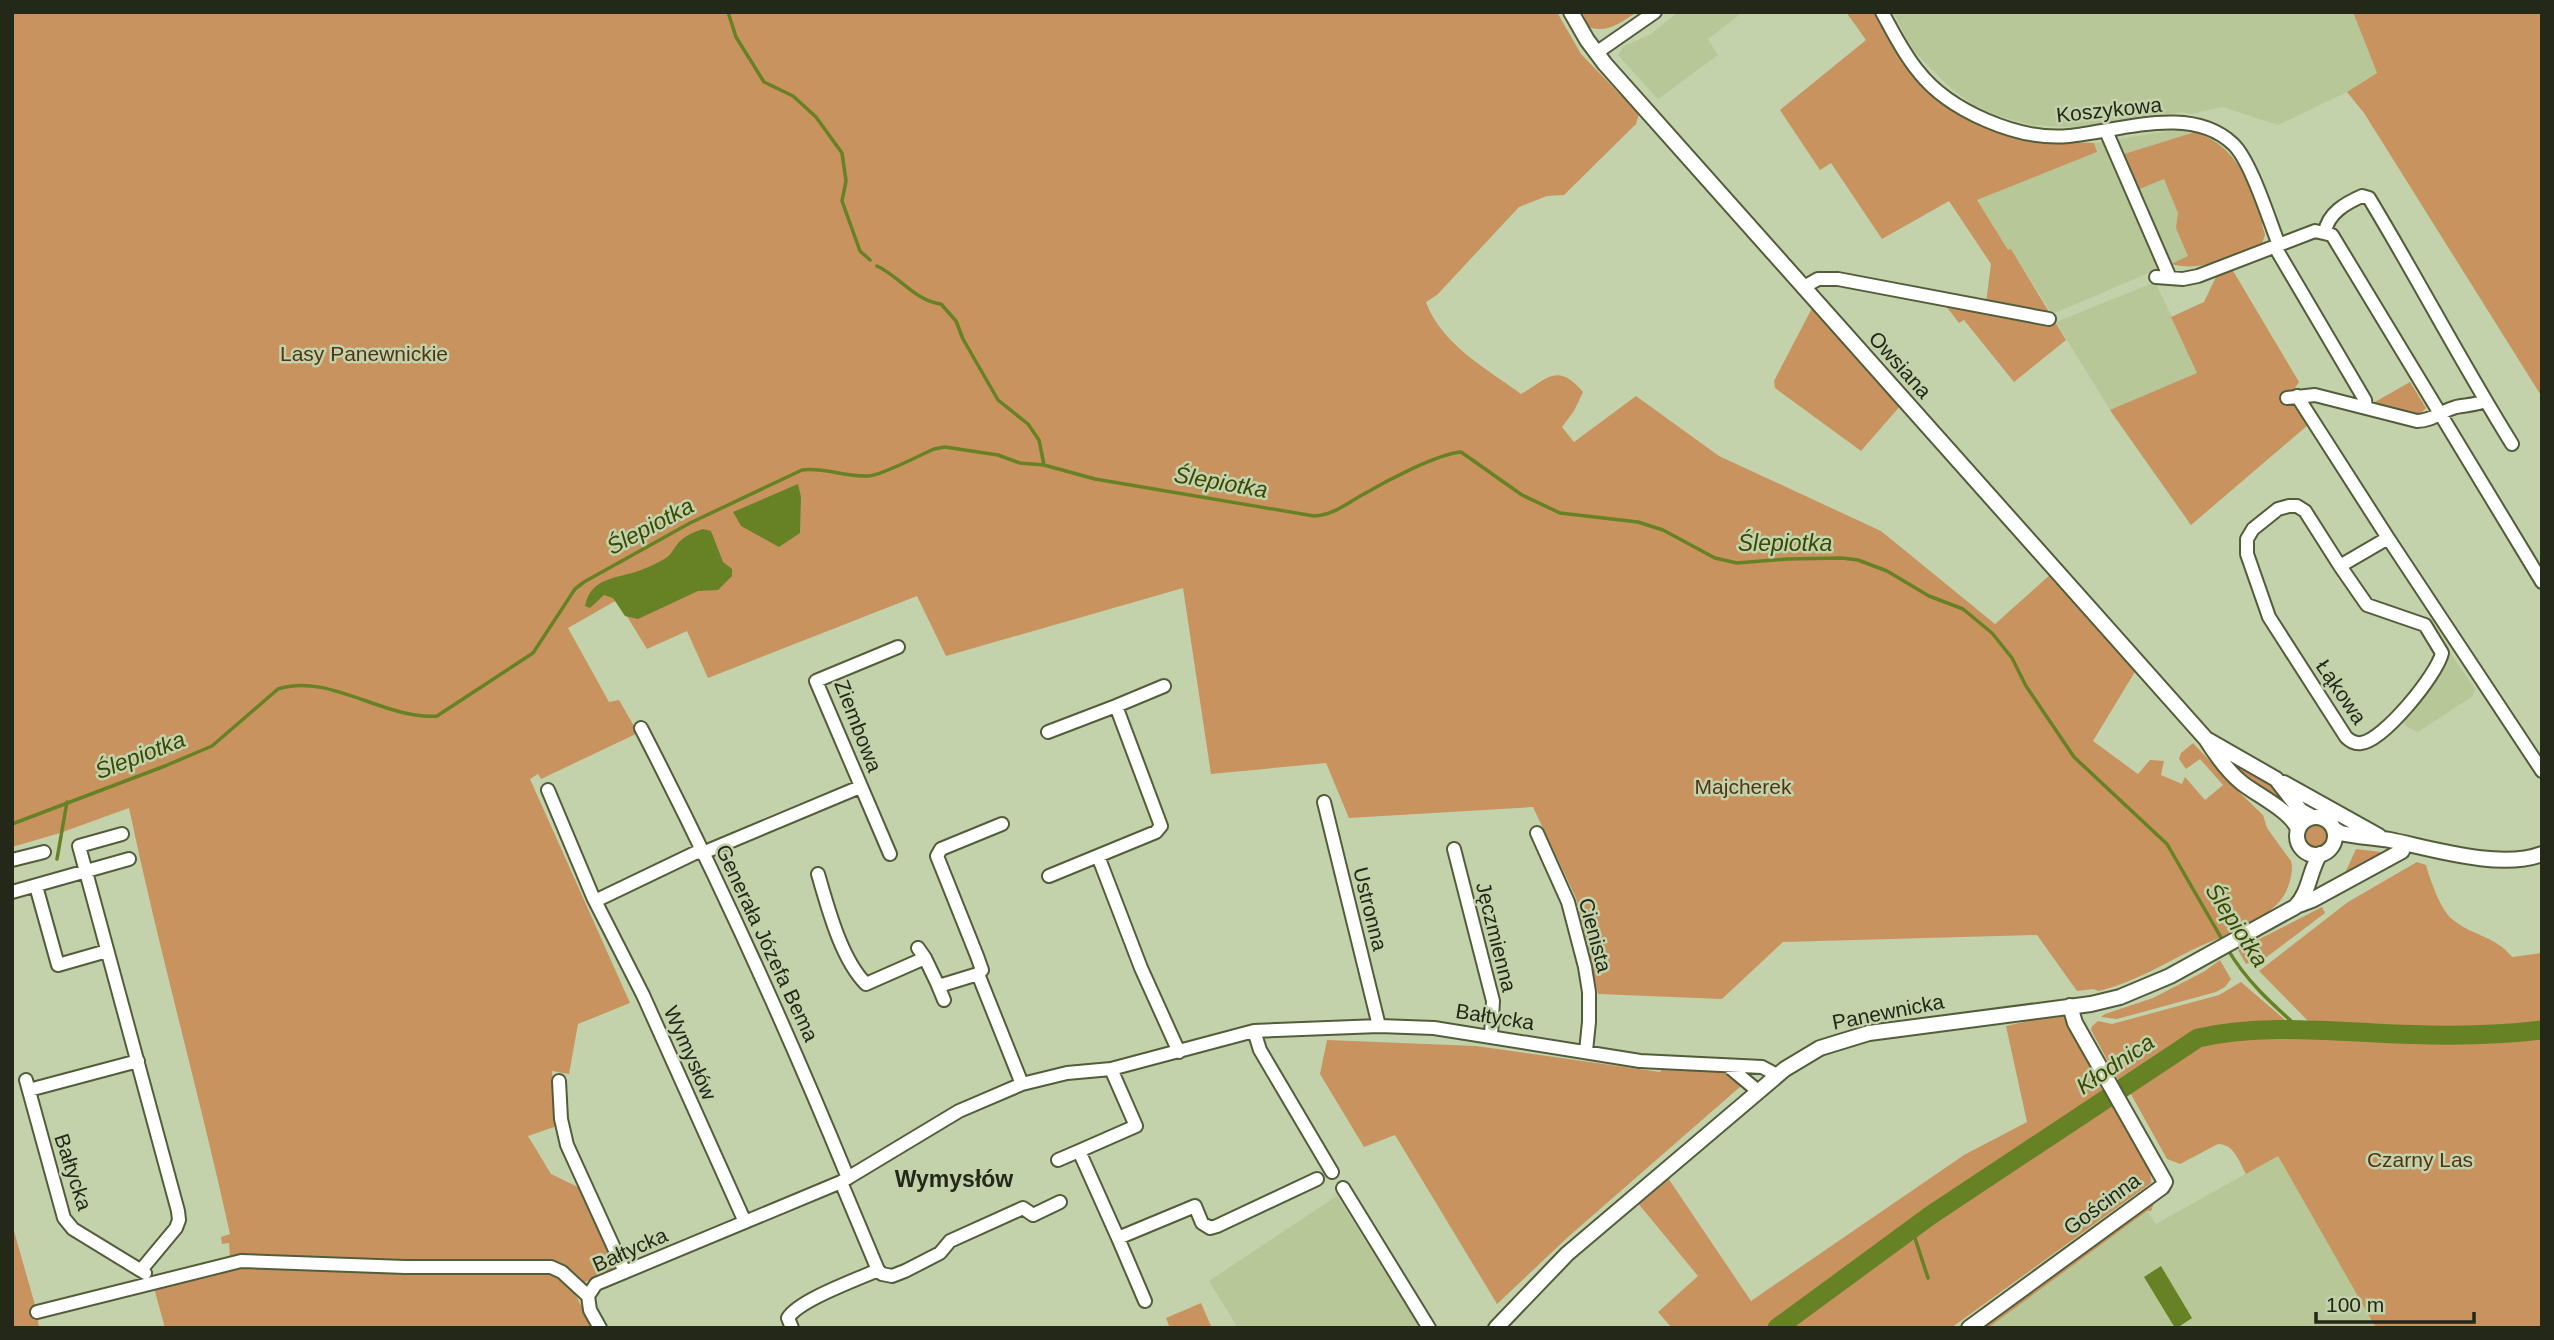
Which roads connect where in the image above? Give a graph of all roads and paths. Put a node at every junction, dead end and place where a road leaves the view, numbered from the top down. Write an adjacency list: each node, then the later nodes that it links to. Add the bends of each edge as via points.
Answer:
1 (1571, 12): 4 (street, Owsiana)
2 (1655, 12): 4 (street)
3 (1882, 12): 5 (street, Koszykowa, via 1919,73 1965,109 2022,132 2067,136)
4 (1596, 53): 10 (street, Owsiana)
5 (2106, 131): 7 (street, Koszykowa, via 2176,121 2206,127 2224,137 2245,161); 9 (street)
6 (2325, 232): 7 (street, via 2315,231); 12 (street, via 2344,204 2366,196); 14 (street, via 2332,235)
7 (2277, 246): 9 (street, via 2198,276); 13 (street, Koszykowa, via 2365,400)
8 (2156, 277): 9 (street)
9 (2170, 278)
10 (1804, 287): 11 (street, via 1818,279 1838,279); 24 (street, Owsiana)
11 (2049, 319)
12 (2485, 401): 14 (street); 15 (street)
13 (2365, 408): 14 (street, via 2417,421); 16 (street, via 2315,395 2292,397)
14 (2440, 415): 18 (street)
15 (2512, 444)
16 (2388, 538): 17 (street); 27 (street)
17 (2340, 566): 17 (street, Łąkowa, via 2297,506 2278,509 2247,539 2247,554 2269,617 2346,737 2359,744 2372,740 2394,722 2442,653 2425,625 2367,605)
18 (2542, 582)
19 (898, 647): 29 (street, Ziembowa, via 816,681)
20 (1164, 686): 21 (street)
21 (1116, 706): 23 (street); 48 (street, via 1161,826)
22 (641, 728): 45 (street, Generała Józefa Bema)
23 (1048, 732)
24 (2207, 739): 25 (street, Owsiana); 26 (street, Owsiana)
25 (2237, 755): 26 (street, via 2230,756); 28 (street, Owsiana)
26 (2225, 765): 34 (street, Owsiana, via 2243,784 2290,817)
27 (2542, 771)
28 (2276, 779): 32 (street, Owsiana, via 2301,811); 38 (street)
29 (860, 787): 45 (street, Ziembowa); 46 (street, Ziembowa)
30 (548, 790): 56 (street, Wymysłów)
31 (1324, 802): 63 (street, Ustronna)
32 (2312, 817): 34 (street); 35 (street, via 2324,818)
33 (1002, 824): 59 (street, via 942,849 937,856 980,962)
34 (2298, 829): 40 (street)
35 (2334, 829): 38 (street, via 2341,834); 42 (street, via 2336,836)
36 (1537, 833): 66 (street, Cienista, via 1568,902 1585,968 1589,992)
37 (122, 834): 51 (street, via 79,846)
38 (2390, 840): 41 (street)
39 (1454, 849): 65 (street, Jęczmienna, via 1493,1001)
40 (2302, 849): 42 (street, via 2312,854); 57 (street, via 2303,868)
41 (2421, 849): 43 (street); 47 (street, via 2501,860)
42 (2326, 851): 43 (street, via 2345,845); 57 (street, via 2312,870 2305,894)
43 (2402, 851): 57 (street, Panewnicka)
44 (44, 852): 50 (street)
45 (705, 852): 56 (street); 79 (street, Generała Józefa Bema, via 788,1034)
46 (890, 854)
47 (2542, 854)
48 (1098, 856): 53 (street); 67 (street)
49 (129, 859): 51 (street)
50 (12, 860)
51 (86, 872): 54 (street); 58 (street)
52 (818, 874): 60 (street, via 856,974 866,984 921,953)
53 (1049, 876)
54 (36, 886): 55 (street); 58 (street, via 58,965)
55 (12, 892)
56 (595, 901): 82 (street, Wymysłów, via 643,995)
57 (2291, 909): 62 (street, Panewnicka, via 2144,989)
58 (107, 951): 68 (street)
59 (978, 974): 60 (street); 73 (street)
60 (937, 983): 61 (street)
61 (944, 1000)
62 (2070, 1006): 71 (street, Panewnicka, via 1858,1035 1811,1052); 95 (street, Gościnna, via 2165,1182)
63 (1379, 1026): 64 (street, Bałtycka); 65 (street, Bałtycka)
64 (1254, 1031): 67 (street, Bałtycka); 77 (street, via 1260,1051)
65 (1491, 1035): 66 (street, Bałtycka)
66 (1586, 1051): 69 (street, Bałtycka, via 1665,1063)
67 (1179, 1052): 70 (street, Bałtycka)
68 (138, 1061): 84 (street, via 179,1220); 84 (street, Bałtycka, via 28,1085 64,1218 73,1229)
69 (1728, 1066): 71 (street, Bałtycka, via 1766,1068); 74 (street)
70 (1111, 1069): 73 (street, Bałtycka); 75 (street, via 1136,1126)
71 (1777, 1075): 74 (street, Panewnicka)
72 (559, 1081): 86 (street, via 567,1145)
73 (1022, 1084): 79 (street, Bałtycka, via 960,1111)
74 (1758, 1091): 94 (street, Panewnicka, via 1567,1254)
75 (1079, 1151): 76 (street); 83 (street)
76 (1058, 1160)
77 (1332, 1172)
78 (1317, 1179): 83 (street, via 1217,1227 1202,1223 1195,1206)
79 (844, 1180): 82 (street, Bałtycka); 85 (street, Generała Józefa Bema)
80 (1343, 1188): 93 (street)
81 (1060, 1202): 85 (street, via 1033,1215 1023,1208 950,1241 940,1253 892,1276)
82 (745, 1222): 86 (street, Bałtycka)
83 (1118, 1238): 89 (street)
84 (141, 1270): 87 (street, Bałtycka)
85 (878, 1270): 92 (street, via 793,1310 788,1318)
86 (625, 1272): 88 (street, Bałtycka, via 596,1284)
87 (149, 1283): 88 (street, Bałtycka, via 251,1261 551,1267); 90 (street, Bałtycka)
88 (588, 1296): 91 (street)
89 (1145, 1301)
90 (37, 1312)
91 (600, 1328)
92 (792, 1328)
93 (1429, 1328)
94 (1496, 1328)
95 (1969, 1328)

